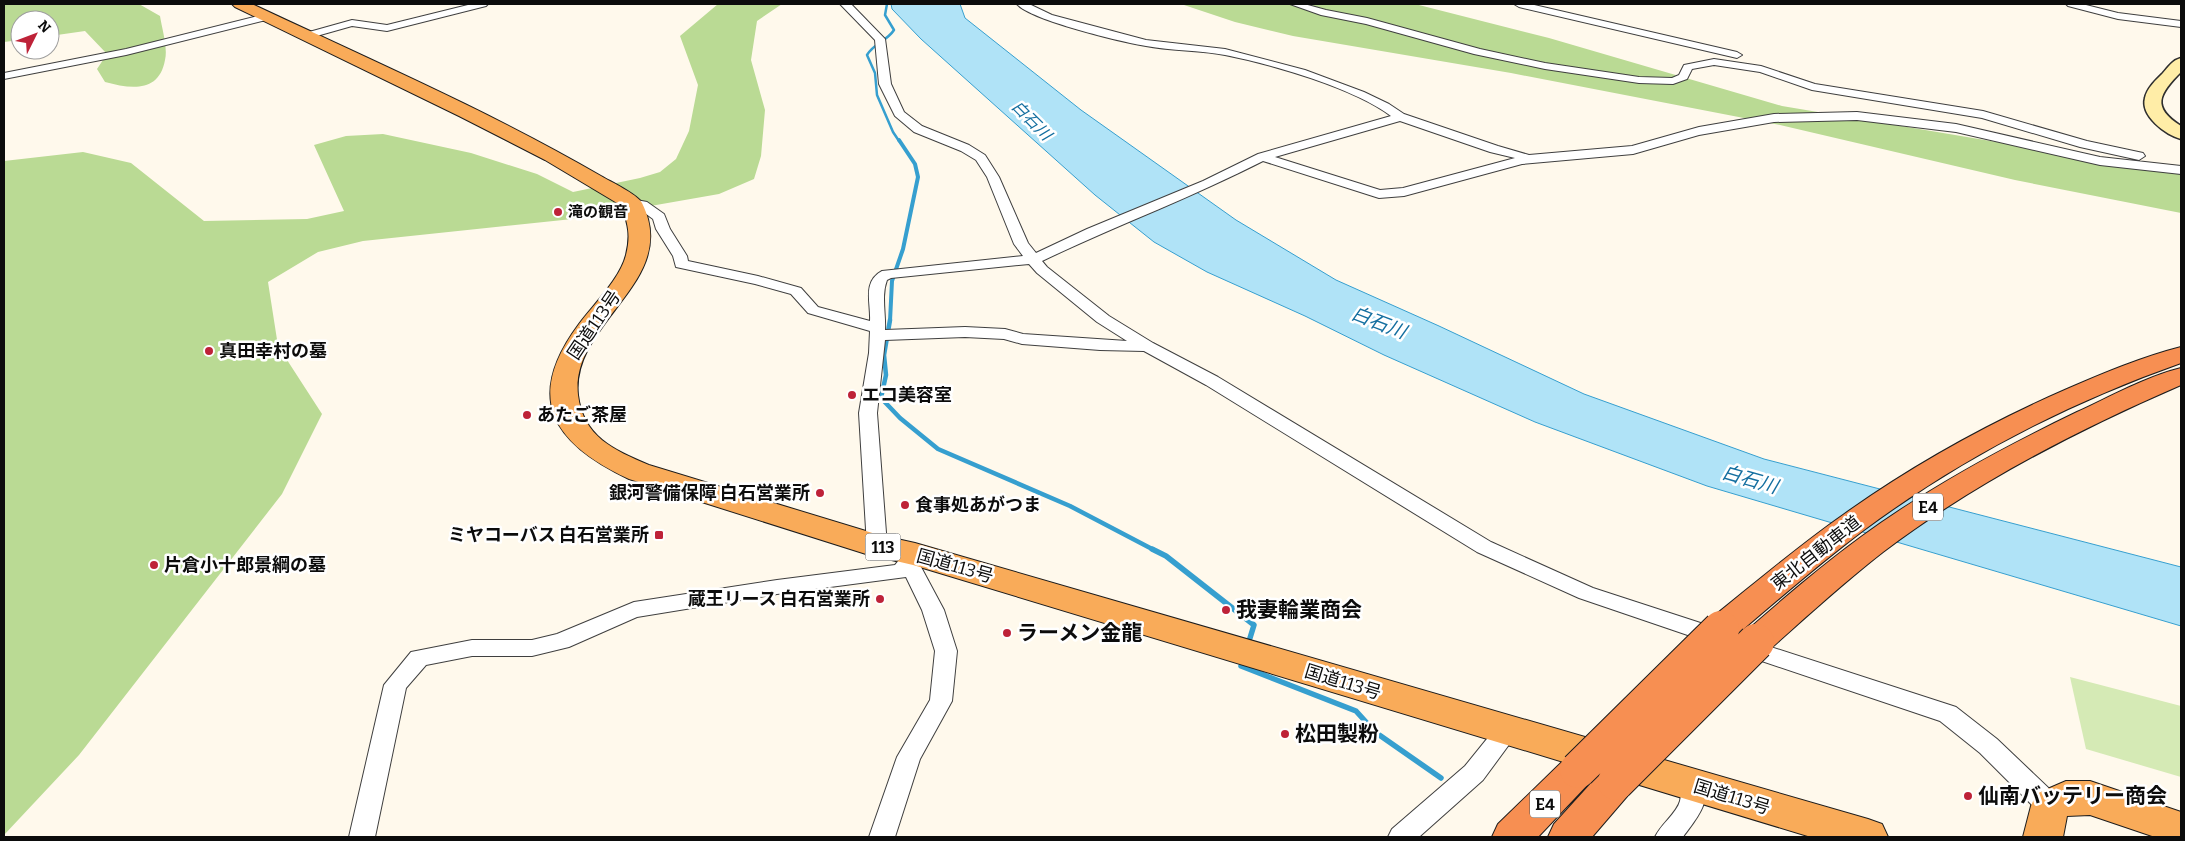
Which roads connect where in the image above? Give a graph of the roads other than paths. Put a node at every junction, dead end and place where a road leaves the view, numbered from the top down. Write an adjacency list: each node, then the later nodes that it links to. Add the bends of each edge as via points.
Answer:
1 (240, 4): 8 (highway)
2 (483, 4): 10 (street, via 387,28 360,22)
3 (844, 4): 21 (street, via 853,9 881,41 885,84 898,114 918,129 981,158 993,177 1021,244)
4 (1022, 4): 14 (street, via 1048,17 1146,43 1225,52 1301,72 1360,94)
5 (1295, 4): 13 (street, via 1478,52 1577,72 1673,81 1683,78 1687,69 1694,65 1722,62 1769,71 1812,87)
6 (1519, 4): 13 (street, via 1781,66)
7 (2071, 4): 9 (street, via 2118,16)
8 (266, 17): 10 (highway); 12 (street, via 126,52)
9 (2181, 24)
10 (306, 36): 20 (highway, via 544,152)
11 (2181, 63): 15 (main road, via 2154,91 2152,102 2161,118)
12 (4, 76)
13 (1841, 92): 18 (street, via 1983,115 2084,144)
14 (1400, 117): 16 (street); 17 (street, via 1494,149)
15 (2181, 134)
16 (1262, 157): 17 (street, via 1379,194 1404,192); 21 (street, via 1208,184)
17 (1537, 157): 19 (street, via 1633,150 1699,131 1774,118 1857,116 1956,128 2100,161)
18 (2181, 165)
19 (2181, 170)
20 (631, 203): 22 (street, via 642,205 659,217 681,264 796,291 813,310); 26 (highway, 国道113号 / 113, via 639,216 642,235 639,249 613,299 568,360 563,379 563,401 570,422 582,439 606,457 639,472)
21 (1034, 259): 22 (street, via 887,274 880,278 874,292); 23 (street, via 1051,278 1096,314)
22 (884, 333): 23 (street, via 965,332 1005,334 1022,339); 26 (street, via 868,414)
23 (1146, 346): 30 (street, via 1212,381 1492,551 1586,593 1948,714 1994,749)
24 (2181, 355): 35 (highway, 東北自動車道 / E4, bridge, via 2085,392 1989,439 1855,522 1721,629)
25 (2181, 376): 36 (highway, 東北自動車道 / E4, bridge, via 2064,428 1955,489 1890,532 1808,596 1756,642 1616,782)
26 (877, 546): 27 (highway, 国道113号 / 113)
27 (915, 554): 28 (highway, 国道113号 / 113); 32 (street, via 901,571 634,610 561,642 532,648 472,648 419,658 395,685); 33 (street, via 911,567 933,610 946,651 942,701 909,757)
28 (1507, 731): 29 (highway, 国道113号 / 113); 34 (street, via 1474,772)
29 (1694, 785): 37 (street, via 1692,805); 38 (highway, 国道113号 / 113)
30 (2046, 822): 31 (highway, via 2066,798 2090,798)
31 (2181, 829)
32 (362, 837)
33 (882, 837)
34 (1401, 837)
35 (1512, 837)
36 (1568, 837)
37 (1668, 837)
38 (1868, 837)

